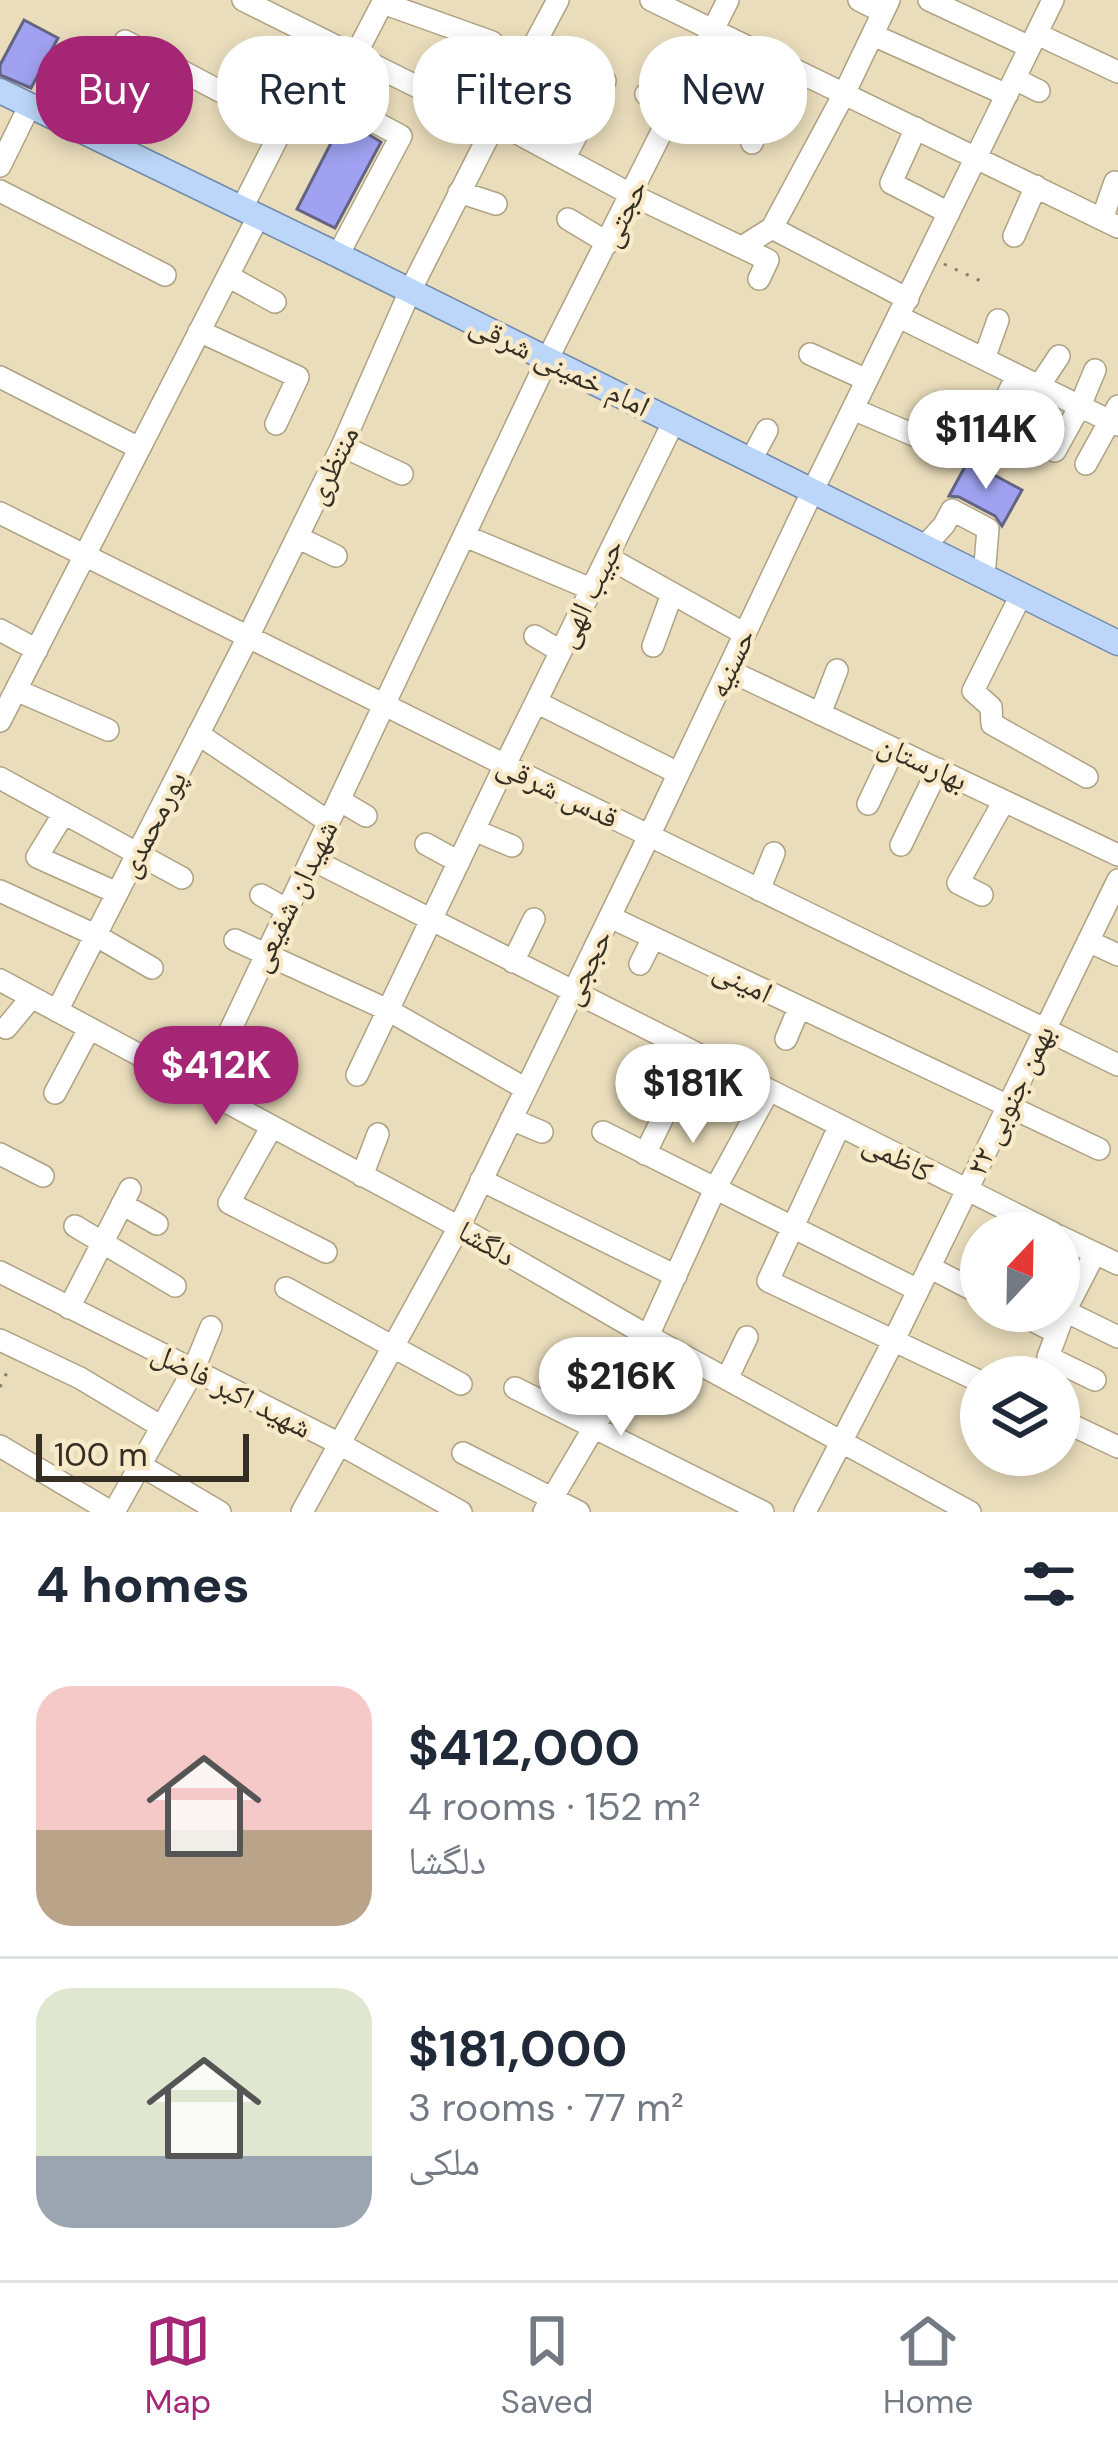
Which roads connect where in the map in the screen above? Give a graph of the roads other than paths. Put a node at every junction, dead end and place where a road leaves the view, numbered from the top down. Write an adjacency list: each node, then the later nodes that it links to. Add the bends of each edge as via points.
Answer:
1 (243, 0): 12 (street)
2 (558, 0): 31 (street, via 534,46 605,81)
3 (651, 0): 10 (street)
4 (728, 0): 10 (street, حجتی)
5 (859, 0): 9 (street)
6 (928, 0): 16 (street)
7 (1053, 0): 16 (street, حسنیه)
8 (383, 1): 13 (street); 14 (street)
9 (886, 6): 11 (street)
10 (712, 31): 15 (street, حجتی); 22 (street)
11 (873, 35): 19 (street); 22 (street)
12 (315, 36)
13 (365, 36)
14 (476, 36)
15 (710, 36)
16 (1034, 40): 17 (street); 19 (street, حسنیه)
17 (1118, 72)
18 (193, 77): 40 (street, via 284,125)
19 (1011, 87): 21 (street); 32 (street, حسنیه)
20 (0, 91): 23 (main road, امام خمینی شرقی)
21 (1039, 91)
22 (844, 94): 25 (street); 44 (street)
23 (30, 106): 24 (main road, امام خمینی شرقی); 33 (street)
24 (36, 109)
25 (916, 128): 32 (street); 41 (street, via 891,183)
26 (389, 130): 48 (street, via 400,136)
27 (109, 144): 40 (main road, امام خمینی شرقی)
28 (484, 144): 37 (street, منتظری)
29 (540, 144): 31 (street)
30 (656, 144): 38 (street, حجتی)
31 (565, 157): 38 (street)
32 (977, 157): 35 (street); 41 (street, حسنیه)
33 (0, 166)
34 (1115, 182): 43 (street)
35 (1036, 186): 43 (street); 45 (street)
36 (0, 190): 49 (street)
37 (459, 192): 39 (street); 52 (street, منتظری)
38 (632, 195): 46 (street, حجتی); 47 (street)
39 (496, 204)
40 (250, 212): 48 (main road, امام خمینی شرقی); 50 (street)
41 (950, 213): 54 (street, حسنیه)
42 (568, 219): 46 (street)
43 (1110, 223)
44 (772, 227): 47 (street); 54 (street)
45 (1014, 236)
46 (608, 243): 60 (street, حجتی)
47 (742, 247): 51 (street, via 768,260)
48 (338, 255): 52 (main road, امام خمینی شرقی)
49 (165, 275)
50 (228, 276): 53 (street); 56 (street)
51 (759, 279)
52 (410, 291): 60 (main road, امام خمینی شرقی); 74 (street, منتظری)
53 (275, 302)
54 (903, 308): 59 (street); 64 (street, حسنیه)
55 (998, 320): 59 (street)
56 (200, 331): 70 (street, via 298,377); 75 (street)
57 (810, 354): 64 (street)
58 (1060, 356): 65 (street)
59 (984, 359): 62 (street)
60 (547, 360): 69 (main road, امام خمینی شرقی); 82 (street, حجتی, via 512,458)
61 (1095, 370): 66 (street)
62 (1017, 375): 65 (street); 72 (street)
63 (0, 377): 75 (street)
64 (867, 380): 67 (street, حسنیه)
65 (1039, 386): 66 (street)
66 (1080, 406): 68 (street); 76 (street)
67 (853, 409): 73 (street); 80 (street, حسنیه)
68 (1115, 417): 78 (street)
69 (674, 421): 77 (main road, امام خمینی شرقی); 87 (street, حبیب الهی)
70 (276, 424)
71 (766, 430): 77 (street)
72 (989, 432)
73 (923, 439)
74 (342, 446): 79 (street); 83 (street, منتظری)
75 (139, 448): 85 (street)
76 (1055, 451)
77 (751, 460): 80 (main road, امام خمینی شرقی)
78 (1086, 464)
79 (402, 474)
80 (813, 490): 84 (main road, امام خمینی شرقی); 93 (street, حسنیه)
81 (0, 513): 85 (street, قدس شرقی)
82 (465, 536): 89 (street); 104 (street, شهیدان شفیعی)
83 (297, 537): 86 (street); 95 (street, منتظری)
84 (924, 547): 88 (main road, امام خمینی شرقی); 88 (street, via 952,510 988,529)
85 (87, 555): 95 (street, قدس شرقی); 98 (street)
86 (336, 556)
87 (607, 557): 89 (street, حبیب الهی); 90 (street)
88 (984, 576): 91 (main road, امام خمینی شرقی)
89 (591, 589): 99 (street, حبیب الهی)
90 (673, 594): 93 (street); 97 (street)
91 (1021, 595): 96 (main road, امام خمینی شرقی); 113 (street, via 974,691 991,707 992,724)
92 (0, 631): 98 (street)
93 (745, 634): 100 (street, حسنیه)
94 (535, 636): 99 (street)
95 (248, 637): 104 (street, قدس شرقی); 108 (street, پورمحمدی)
96 (1118, 643)
97 (653, 646)
98 (37, 650): 102 (street)
99 (560, 651): 103 (street, حبیب الهی)
100 (728, 670): 105 (street, بهارستان); 112 (street, حسنیه)
101 (837, 670): 105 (street)
102 (16, 690): 106 (street); 107 (street)
103 (536, 702): 110 (street, حبیب الهی); 112 (street)
104 (385, 706): 110 (street, قدس شرقی); 115 (street, شهیدان شفیعی)
105 (820, 713): 109 (street, بهارستان)
106 (0, 721)
107 (108, 730)
108 (198, 734): 120 (street); 126 (street, پورمحمدی)
109 (894, 749): 111 (street, بهارستان); 117 (street)
110 (505, 765): 121 (street, حبیب الهی); 122 (street, قدس شرقی)
111 (938, 770): 116 (street, بهارستان); 124 (street)
112 (678, 773): 122 (street, حسنیه)
113 (1087, 777)
114 (0, 778): 118 (street)
115 (339, 800): 119 (street); 120 (street, شهیدان شفیعی)
116 (1004, 801): 128 (street, بهارستان); 137 (street, via 958,883)
117 (868, 804)
118 (64, 813): 126 (street); 135 (street, via 37,857)
119 (367, 816)
120 (329, 822): 129 (street, شهیدان شفیعی)
121 (474, 830): 125 (street); 130 (street, حبیب الهی)
122 (649, 836): 133 (street, قدس شرقی); 139 (street, حججی)
123 (426, 844): 130 (street)
124 (901, 845)
125 (512, 846)
126 (138, 853): 131 (street); 135 (street, پورمحمدی)
127 (774, 853): 133 (street)
128 (1118, 855)
129 (310, 859): 138 (street, شهیدان شفیعی); 141 (street, کاظمی)
130 (458, 862): 141 (street, حبیب الهی)
131 (182, 878)
132 (1118, 880): 145 (street, ۲۲ بهمن جنوبی)
133 (759, 890): 159 (street, قدس شرقی)
134 (0, 891): 142 (street)
135 (117, 893): 142 (street, پورمحمدی)
136 (261, 895): 138 (street)
137 (982, 895)
138 (286, 909): 146 (street, شهیدان شفیعی)
139 (610, 917): 143 (street, امینی); 152 (street, حججی)
140 (534, 919): 148 (street)
141 (431, 920): 148 (street, کاظمی); 155 (street, حبیب الهی)
142 (95, 935): 150 (street); 156 (street, پورمحمدی)
143 (652, 938): 149 (street); 154 (street, امینی)
144 (235, 940): 146 (street)
145 (1088, 940): 147 (street); 159 (street, ۲۲ بهمن جنوبی)
146 (265, 953): 155 (street); 164 (street, شهیدان شفیعی)
147 (1118, 955)
148 (513, 962): 152 (street, کاظمی)
149 (640, 964)
150 (152, 968)
151 (0, 980): 153 (street, دلگشا)
152 (573, 993): 161 (street, کاظمی); 165 (street, حججی)
153 (31, 998): 156 (street, دلگشا); 157 (street)
154 (799, 1008): 160 (street); 168 (street, امینی)
155 (388, 1010): 163 (street, حبیب الهی); 165 (street)
156 (57, 1012): 158 (street, دلگشا)
157 (6, 1028)
158 (89, 1029): 164 (street, دلگشا); 167 (street)
159 (1044, 1029): 162 (street, قدس شرقی); 168 (street, ۲۲ بهمن جنوبی)
160 (786, 1040)
161 (694, 1054): 166 (street, کاظمی); 177 (street)
162 (1118, 1065)
163 (357, 1075)
164 (203, 1088): 171 (street, دلگشا)
165 (526, 1089): 169 (street, حججی)
166 (768, 1091): 170 (street, کاظمی); 181 (street)
167 (55, 1093)
168 (1007, 1107): 175 (street, امینی); 182 (street, ۲۲ بهمن جنوبی)
169 (511, 1119): 172 (street); 180 (street, حججی)
170 (838, 1127): 182 (street, کاظمی); 187 (street)
171 (271, 1128): 179 (street, دلگشا); 190 (street, via 229,1202)
172 (542, 1132)
173 (603, 1132): 177 (street)
174 (378, 1134): 179 (street)
175 (1099, 1149)
176 (0, 1154): 178 (street)
177 (645, 1154): 181 (street)
178 (43, 1176)
179 (362, 1176): 186 (street, دلگشا)
180 (482, 1180): 186 (street, حججی); 193 (street)
181 (715, 1190): 187 (street); 193 (street)
182 (966, 1191): 183 (street, کاظمی); 192 (street, ۲۲ بهمن جنوبی)
183 (1010, 1212)
184 (157, 1224): 188 (street, via 126,1196)
185 (75, 1226): 188 (street)
186 (459, 1227): 205 (street, دلگشا); 210 (street, حججی)
187 (793, 1227): 198 (street); 208 (street, via 768,1281)
188 (102, 1244): 196 (street); 200 (street)
189 (1080, 1244): 191 (street, کاظمی)
190 (326, 1252)
191 (1111, 1257): 199 (street)
192 (929, 1267): 195 (street); 198 (street, ۲۲ بهمن جنوبی)
193 (676, 1276): 205 (street)
194 (4, 1281): 200 (street, شهید اکبر فاضل)
195 (960, 1283)
196 (175, 1286)
197 (286, 1288): 210 (street)
198 (918, 1290): 208 (street, ۲۲ بهمن جنوبی)
199 (1080, 1293)
200 (69, 1307): 211 (street, شهید اکبر فاضل)
201 (1080, 1318): 206 (street)
202 (211, 1327): 211 (street)
203 (1053, 1332): 204 (street)
204 (1057, 1334): 214 (street, via 1048,1357)
205 (648, 1336): 213 (street, دلگشا); 217 (street)
206 (1118, 1336)
207 (748, 1337): 213 (street)
208 (893, 1340): 212 (street); 220 (street, ۲۲ بهمن جنوبی)
209 (9, 1344): 218 (street)
210 (392, 1348): 215 (street); 221 (street, حججی)
211 (193, 1371): 218 (street); 221 (street, شهید اکبر فاضل)
212 (960, 1372)
213 (727, 1379): 220 (street, دلگشا)
214 (1096, 1380)
215 (461, 1384)
216 (515, 1388): 217 (street)
217 (595, 1426): 226 (street); 232 (street)
218 (161, 1427): 225 (street)
219 (1080, 1429): 223 (street)
220 (841, 1440): 233 (street, ۲۲ بهمن جنوبی); 234 (street, دلگشا)
221 (338, 1443): 229 (street, حججی); 230 (street, شهید اکبر فاضل)
222 (0, 1446): 227 (street)
223 (1118, 1447)
224 (463, 1453): 226 (street)
225 (140, 1465): 227 (street); 228 (street)
226 (548, 1505): 231 (street)
227 (112, 1512)
228 (220, 1512)
229 (302, 1512)
230 (461, 1512)
231 (578, 1512)
232 (764, 1512)
233 (805, 1512)
234 (970, 1512)

